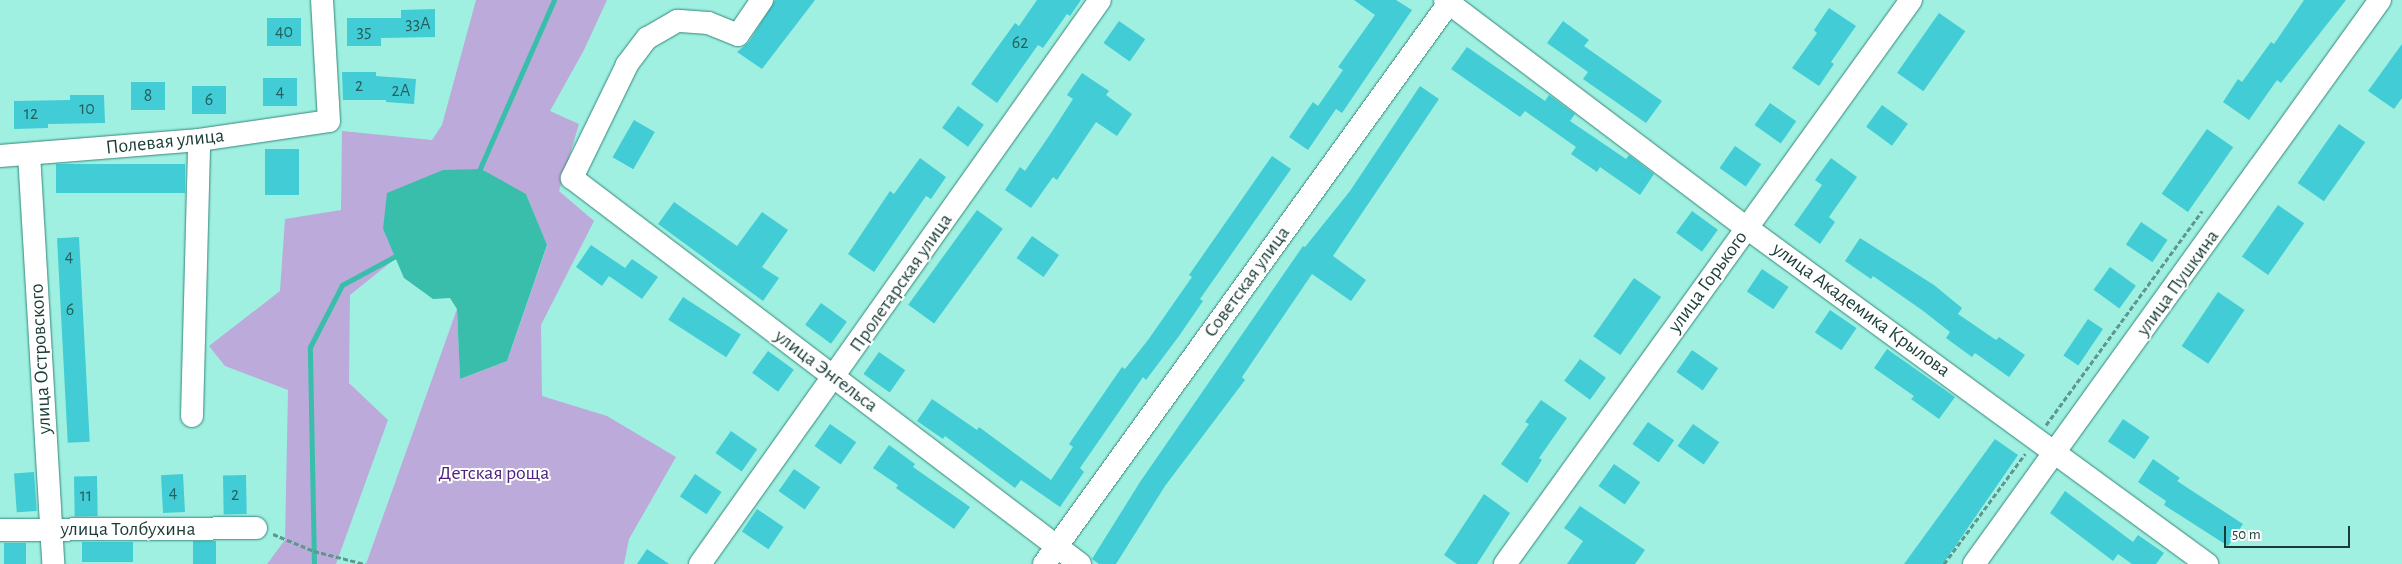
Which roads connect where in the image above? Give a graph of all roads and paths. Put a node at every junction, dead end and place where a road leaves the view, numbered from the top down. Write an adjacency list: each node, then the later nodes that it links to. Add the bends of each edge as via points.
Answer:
1 (322, 0): 7 (street, Полевая улица, via 329,121)
2 (762, 0): 12 (street, улица Энгельса, via 738,35 708,23 677,21 646,38 627,65 572,178)
3 (1100, 0): 12 (street, Пролетарская улица)
4 (1911, 0): 11 (street, улица Горького)
5 (2380, 0): 15 (street, улица Пушкина)
6 (1448, 1): 11 (street, улица Академика Крылова); 19 (street, Советская улица)
7 (199, 140): 8 (street, Полевая улица); 13 (street)
8 (29, 154): 9 (street, Полевая улица); 17 (street, улица Островского)
9 (0, 156)
10 (2205, 207): 14 (path)
11 (1747, 228): 14 (street, улица Академика Крылова); 25 (street, улица Горького)
12 (834, 378): 19 (street, улица Энгельса); 22 (street, Пролетарская улица)
13 (192, 416)
14 (2037, 437): 15 (street, улица Академика Крылова); 26 (path)
15 (2057, 452): 27 (street, улица Пушкина); 28 (street, улица Академика Крылова)
16 (256, 528): 17 (street, улица Толбухина); 21 (path, via 314,551)
17 (51, 529): 18 (street, улица Толбухина); 20 (street, улица Островского)
18 (0, 530)
19 (1057, 546): 23 (street, Советская улица); 24 (street, улица Энгельса)
20 (53, 564)
21 (365, 564)
22 (700, 564)
23 (1044, 564)
24 (1080, 564)
25 (1505, 564)
26 (1944, 564)
27 (1974, 564)
28 (2207, 564)

